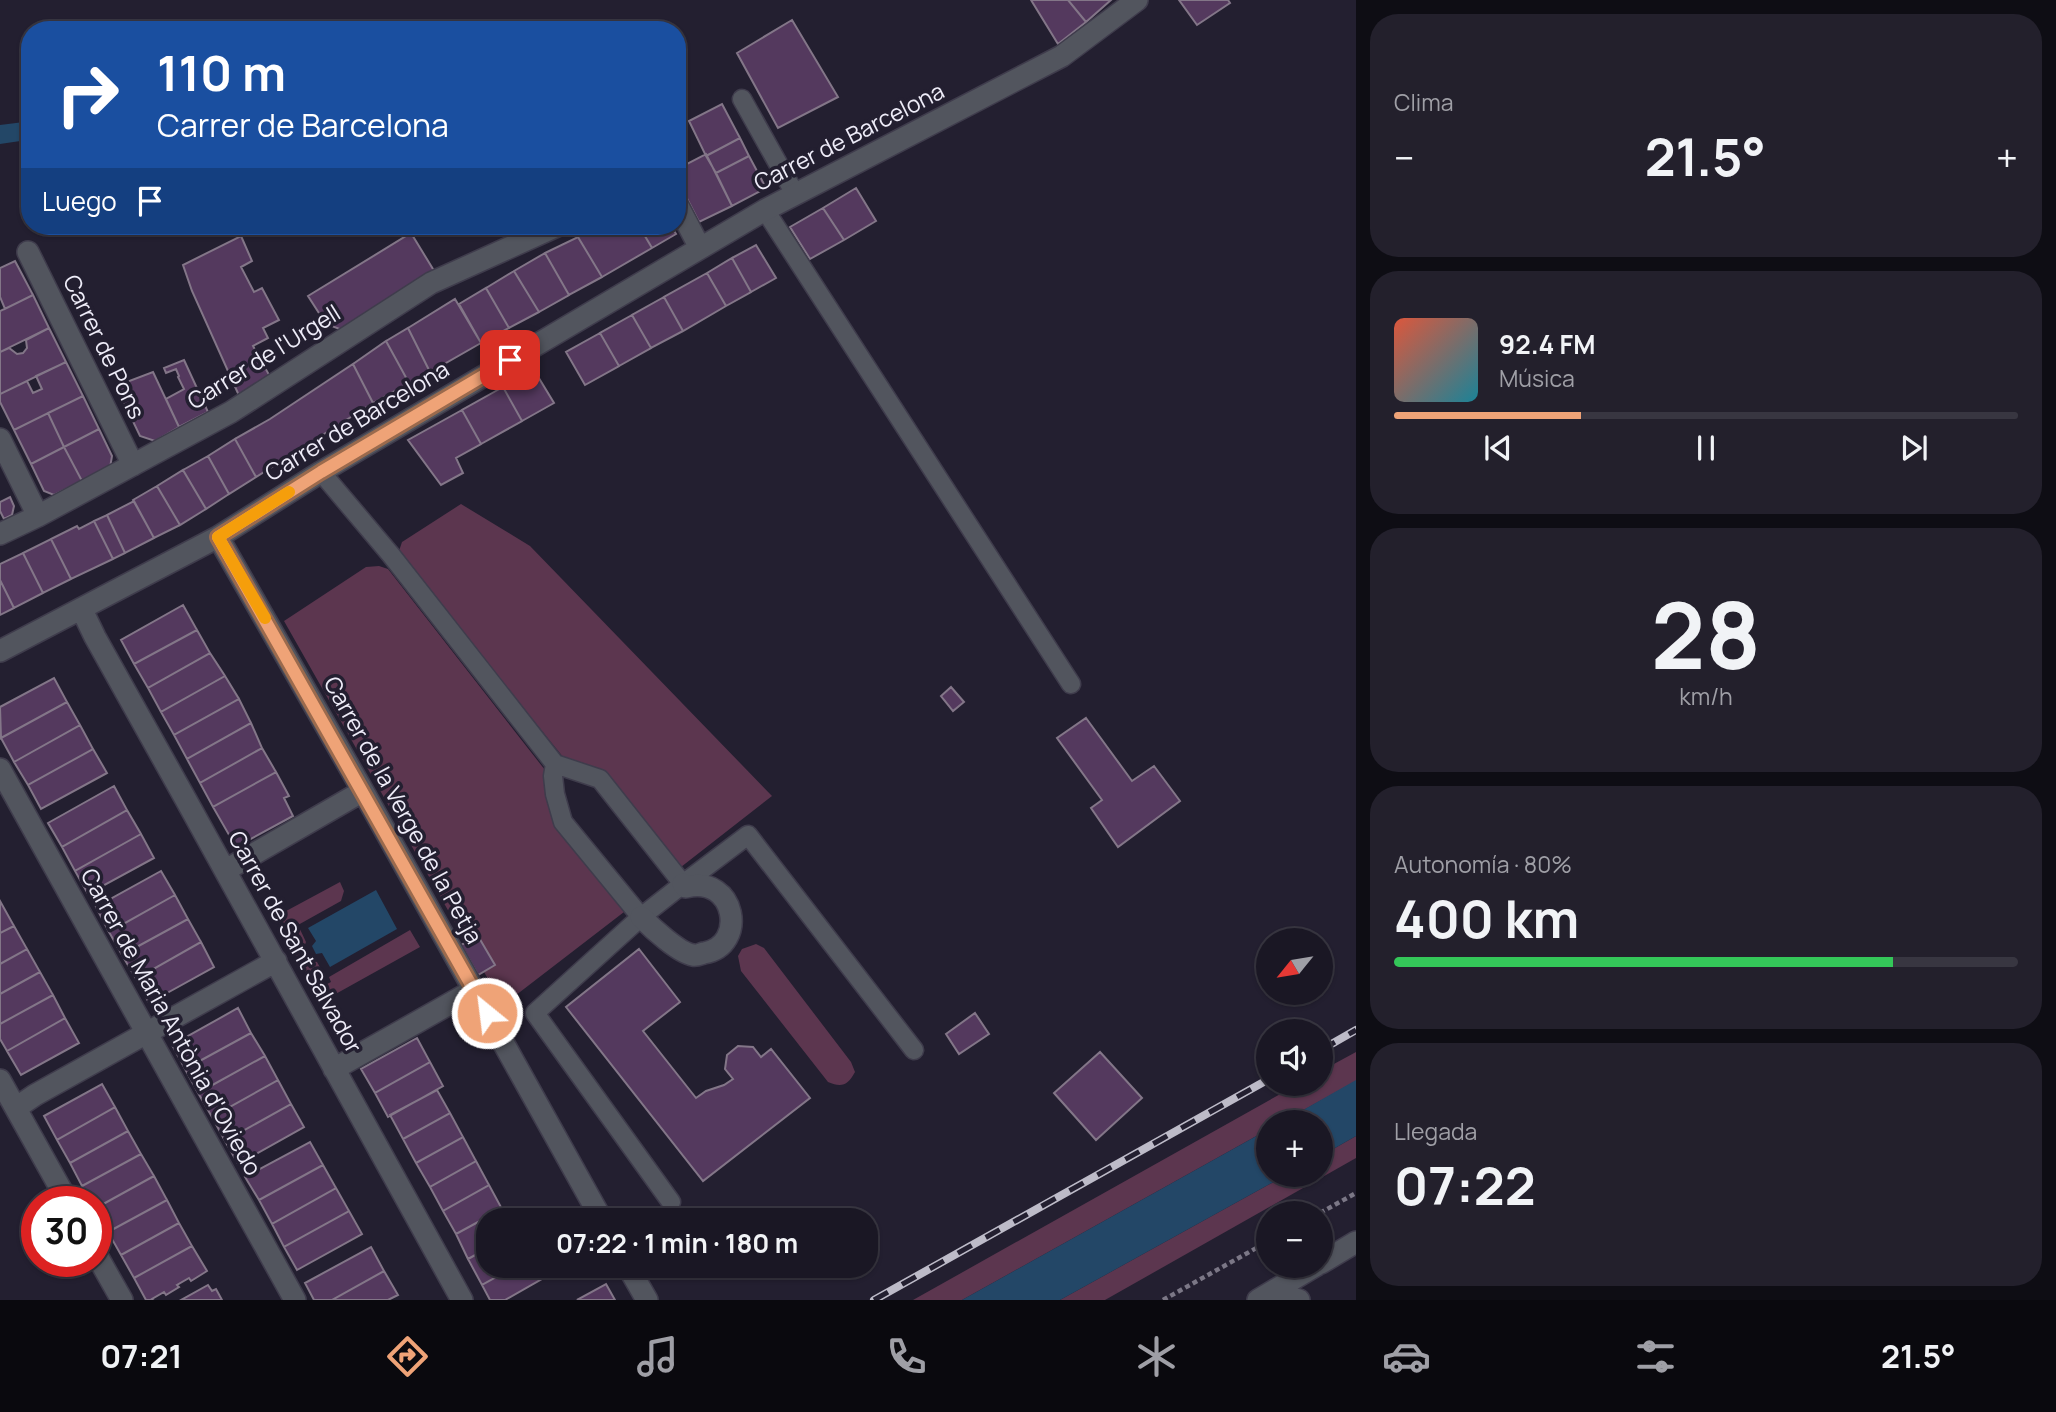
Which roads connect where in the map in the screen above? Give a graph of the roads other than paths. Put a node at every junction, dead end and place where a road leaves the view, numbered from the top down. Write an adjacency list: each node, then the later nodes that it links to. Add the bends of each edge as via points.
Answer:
1 (1138, 0): 3 (street, Carrer de Barcelona, via 1062,56)
2 (742, 99): 3 (lane)
3 (795, 194): 4 (street, Carrer de Barcelona)
4 (765, 210): 7 (street, Carrer de Barcelona); 17 (lane)
5 (686, 221): 7 (street)
6 (537, 235): 10 (street, Carrer de l'Urgell, via 431,283 231,412)
7 (700, 248): 11 (street, Carrer de Barcelona)
8 (28, 252): 10 (street, Carrer de Pons)
9 (0, 439): 12 (street)
10 (133, 465): 12 (street, Carrer de l'Urgell)
11 (321, 472): 14 (street, Carrer de Barcelona); 18 (lane)
12 (38, 516): 13 (street, Carrer de l'Urgell)
13 (0, 534)
14 (218, 537): 15 (street, Carrer de Barcelona); 20 (street, Carrer de la Verge de la Petja)
15 (82, 610): 16 (street, Carrer de Barcelona); 21 (street, Carrer de Sant Salvador)
16 (0, 651)
17 (1071, 684)
18 (555, 764): 22 (lane, via 600,779); 23 (lane, via 555,794 563,822)
19 (0, 769): 26 (street, Carrer de Maria Antònia d'Oviedo)
20 (363, 792): 21 (street); 25 (street, Carrer de la Verge de la Petja)
21 (226, 870): 24 (street, Carrer de Sant Salvador)
22 (683, 884): 23 (lane); 23 (street, via 710,887 725,898 732,914 723,943 710,952 693,955 670,943); 27 (lane, via 748,835)
23 (641, 918): 32 (lane, via 535,1013)
24 (276, 961): 26 (street); 28 (street, Carrer de Sant Salvador)
25 (474, 990): 28 (street); 33 (street, Carrer de la Verge de la Petja)
26 (147, 1033): 30 (street); 40 (street, Carrer de Maria Antònia d'Oviedo)
27 (914, 1050)
28 (334, 1069): 41 (street, Carrer de Sant Salvador)
29 (0, 1080): 30 (street)
30 (16, 1108): 31 (street)
31 (59, 1186)
32 (671, 1202)
33 (595, 1208)
34 (1356, 1242): 35 (street)
35 (1333, 1256)
36 (108, 1277): 39 (street)
37 (634, 1278): 42 (street)
38 (1296, 1278): 43 (street)
39 (121, 1300)
40 (295, 1300)
41 (462, 1300)
42 (647, 1300)
43 (1259, 1300): 44 (street, via 1284,1296)
44 (1299, 1300)

